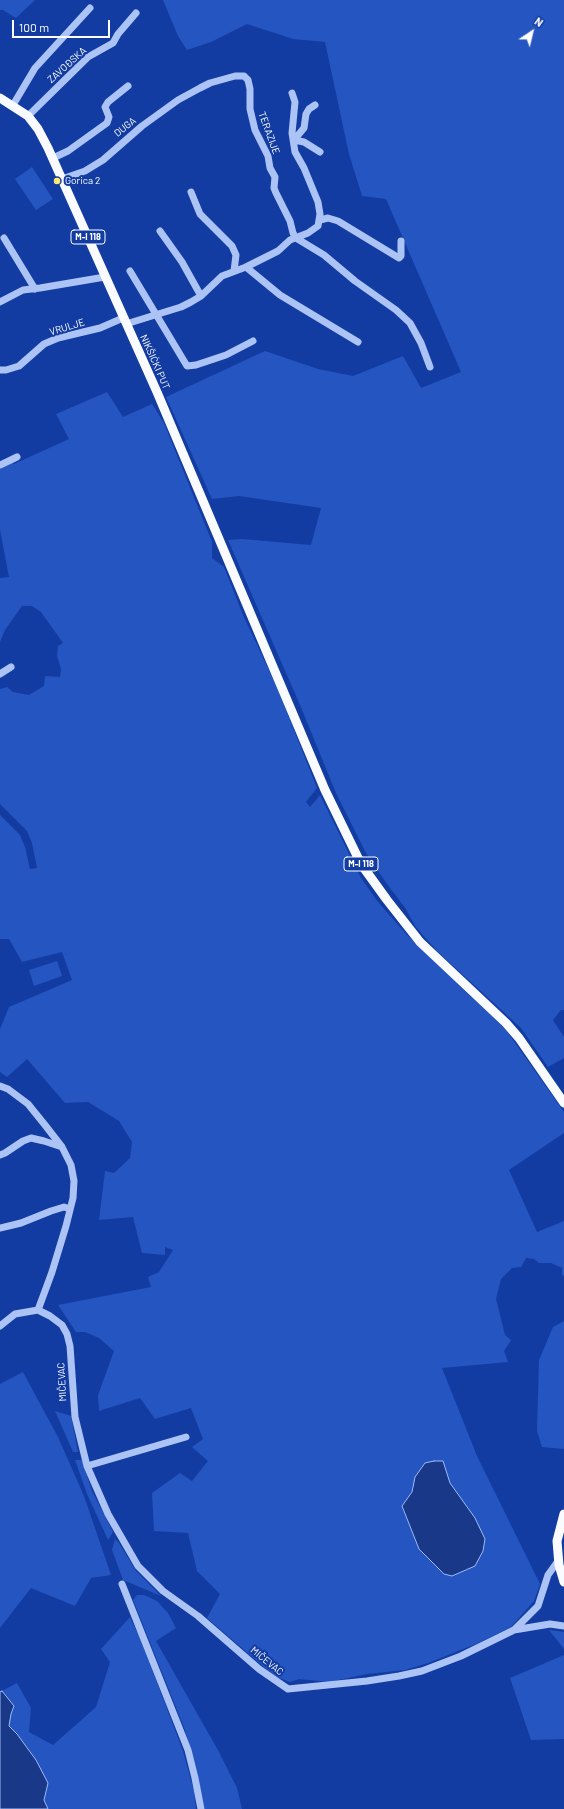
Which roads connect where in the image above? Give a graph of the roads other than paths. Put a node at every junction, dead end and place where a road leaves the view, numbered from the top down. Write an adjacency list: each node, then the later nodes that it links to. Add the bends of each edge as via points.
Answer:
1 (90, 8): 7 (street, via 35,68)
2 (136, 12): 9 (street, ZAVOĐSKA, via 113,42 88,57)
3 (128, 86): 12 (street, via 105,107 109,117 107,123 68,151)
4 (200, 88): 13 (street, DUGA, via 178,100 142,126 103,160 85,171); 18 (street, TERAZIJE, via 210,82 235,76 244,76 248,80 250,109 255,130 268,156 275,177 274,188)
5 (292, 93): 10 (street, TERAZIJE)
6 (0, 98): 7 (main road, NIKŠIĆKI PUT / M-I 118)
7 (13, 105): 9 (main road, NIKŠIĆKI PUT / M-I 118)
8 (315, 105): 10 (street, via 309,109 304,128)
9 (28, 116): 12 (main road, NIKŠIĆKI PUT / M-I 118, via 38,129)
10 (294, 140): 11 (street, via 304,142); 15 (street, TERAZIJE, via 295,152 312,186)
11 (320, 152)
12 (52, 158): 13 (main road, NIKŠIĆKI PUT / M-I 118)
13 (62, 179): 23 (main road, NIKŠIĆKI PUT / M-I 118)
14 (191, 192): 22 (street, via 200,214 232,246 236,255)
15 (320, 220): 18 (street, via 318,226); 19 (street, via 328,218 338,221 399,258)
16 (160, 231): 25 (street, via 182,262)
17 (4, 238): 24 (street)
18 (296, 238): 20 (street); 31 (street, via 324,254 410,323)
19 (401, 241)
20 (246, 268): 22 (street); 30 (street, via 280,295)
21 (130, 270): 27 (street)
22 (234, 271): 25 (street, via 222,276)
23 (105, 277): 24 (street); 28 (main road, NIKŠIĆKI PUT / M-I 118)
24 (35, 289): 26 (street, via 23,290)
25 (201, 296): 27 (street, via 182,307)
26 (0, 302)
27 (157, 314): 28 (street); 29 (street, via 187,366 226,355)
28 (124, 321): 32 (street, VRULJE, via 58,338 44,344 18,366); 38 (main road, NIKŠIĆKI PUT / M-I 118, via 325,790 361,864 420,942 519,1038)
29 (253, 341)
30 (358, 342)
31 (430, 367)
32 (0, 370)
33 (17, 457): 34 (street)
34 (0, 465)
35 (11, 667): 36 (street)
36 (0, 674)
37 (0, 1086): 39 (street, via 28,1104)
38 (564, 1103)
39 (62, 1147): 40 (street, via 31,1138); 41 (street, via 71,1165 74,1181)
40 (0, 1155)
41 (70, 1209): 42 (street, via 64,1207); 43 (street)
42 (0, 1228)
43 (38, 1310): 44 (street, via 15,1314); 46 (street, MIČEVAC, via 62,1325 67,1334 75,1417)
44 (0, 1326)
45 (186, 1437): 46 (street)
46 (87, 1466): 52 (street, MIČEVAC, via 108,1514 142,1571 259,1669 288,1689 367,1681 422,1671 461,1656)
47 (564, 1514): 48 (main road, via 557,1541)
48 (560, 1563): 49 (main road); 52 (street, via 548,1576 538,1606)
49 (564, 1582)
50 (122, 1584): 53 (street, via 188,1750)
51 (564, 1626): 52 (street, MIČEVAC, via 550,1624)
52 (514, 1630)
53 (200, 1809)

